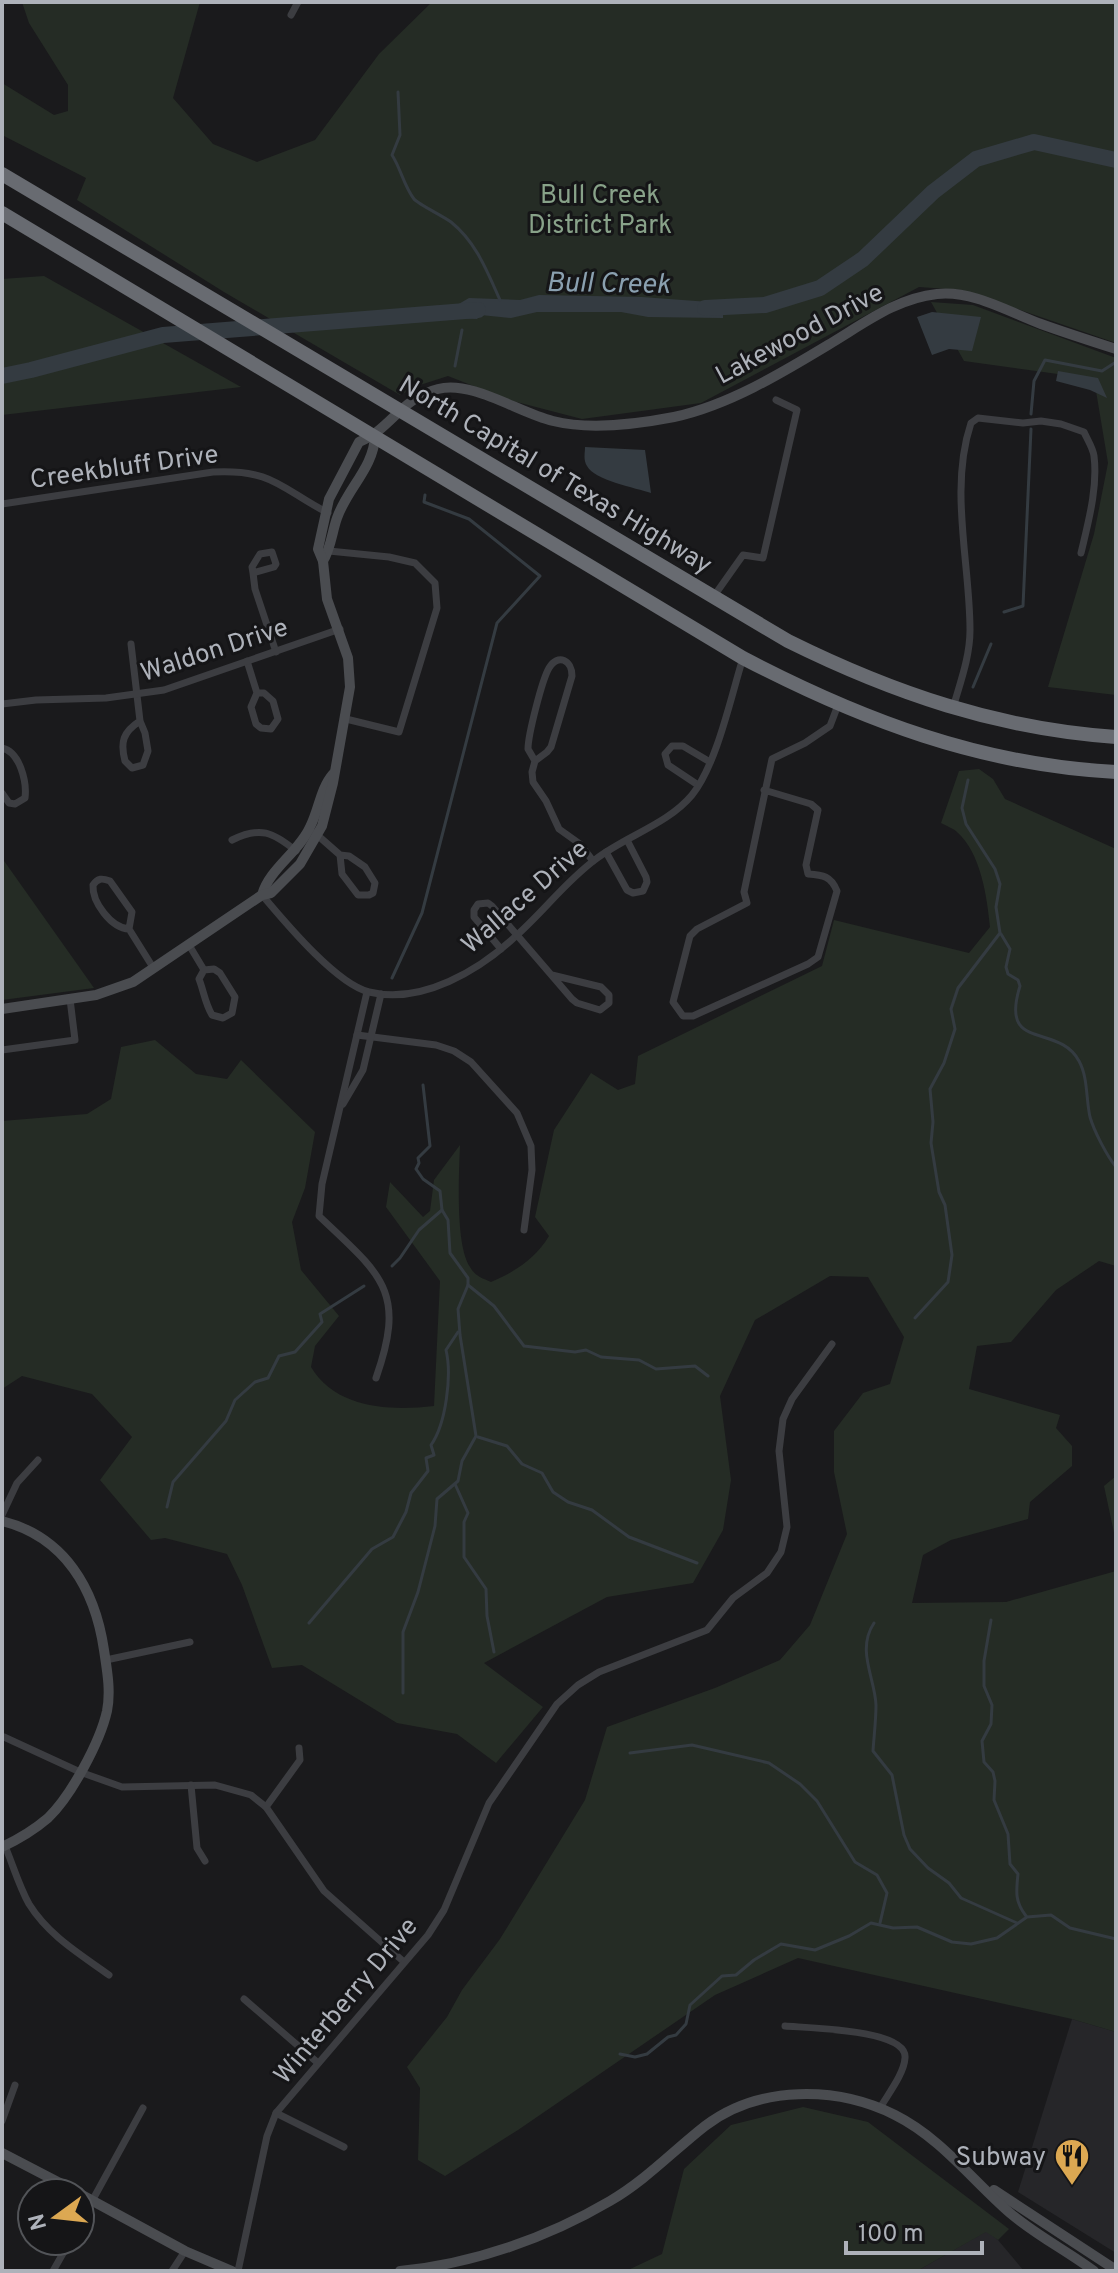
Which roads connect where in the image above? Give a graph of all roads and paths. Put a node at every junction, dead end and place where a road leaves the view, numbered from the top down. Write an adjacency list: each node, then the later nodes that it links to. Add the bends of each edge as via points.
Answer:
1 (298, 2): 2 (street)
2 (291, 15)
3 (2, 174): 7 (highway, North Capital of Texas Highway)
4 (2, 213): 8 (highway)
5 (1116, 349): 7 (street, Lakewood Drive, via 970,297 940,293 900,303 750,388 674,417 570,425 449,387 425,393)
6 (776, 400): 15 (street, via 797,410 763,558 743,555)
7 (399, 409): 8 (street, Lakewood Drive); 15 (highway, North Capital of Texas Highway)
8 (375, 436): 10 (street, Lakewood Drive, via 359,442); 11 (street, Lakewood Drive, via 375,452); 19 (highway)
9 (2, 504): 10 (street, Creekbluff Drive, via 236,471 272,479)
10 (324, 512): 11 (street, Creekbluff Drive); 13 (street, Lakewood Drive, via 318,549)
11 (337, 517): 13 (street, Lakewood Drive)
12 (1081, 553): 25 (street, via 1094,480 1094,454 1084,432 1041,421 978,418 971,423 962,481 970,641)
13 (326, 556): 16 (street, Lakewood Drive, via 327,599); 26 (street, via 415,563 435,583 437,608 399,732)
14 (253, 573): 18 (street)
15 (714, 596): 25 (highway, North Capital of Texas Highway, via 878,684)
16 (340, 629): 18 (street, Waldon Drive); 26 (street, Lakewood Drive, via 350,687)
17 (131, 644): 22 (street)
18 (276, 652): 20 (street, Waldon Drive)
19 (743, 658): 24 (highway); 31 (street, Wallace Drive)
20 (247, 661): 21 (street); 22 (street, Waldon Drive, via 181,686)
21 (257, 693): 21 (street, via 251,707 256,724 271,729 278,719 273,701)
22 (136, 695): 23 (street, Waldon Drive); 27 (street)
23 (2, 704)
24 (838, 705): 32 (highway, via 912,734 982,753); 34 (street, via 830,726 772,759)
25 (953, 708): 28 (highway, North Capital of Texas Highway, via 1016,724)
26 (346, 719): 36 (street, Lakewood Drive, via 326,812)
27 (140, 721): 27 (street, via 122,741 125,761 132,768 146,759)
28 (1116, 737)
29 (2, 747): 35 (street, via 17,759 26,792 15,804)
30 (535, 761): 30 (street, via 551,747 572,676 572,668 562,659 547,671 527,744); 42 (street, via 533,782 559,829)
31 (710, 762): 33 (street, Wallace Drive); 33 (street, via 683,746 672,746 665,754 668,765)
32 (1116, 772)
33 (698, 785): 38 (street, Wallace Drive, via 675,810)
34 (764, 790): 34 (street, via 744,892 747,903 690,936 673,1002 683,1016 693,1016 818,957 837,891 825,876 808,874 818,810)
35 (2, 793)
36 (314, 831): 40 (street, Lakewood Drive); 41 (street)
37 (232, 840): 40 (street, via 264,832)
38 (627, 840): 39 (street, Wallace Drive); 39 (street, via 646,877 643,891 627,890)
39 (606, 852): 42 (street, Wallace Drive)
40 (299, 855): 43 (street, Lakewood Drive, via 284,882)
41 (340, 855): 41 (street, via 342,874 358,895 373,893 375,883 365,867)
42 (593, 861): 45 (street, Wallace Drive)
43 (262, 895): 46 (street, Lakewood Drive); 51 (street, Wallace Drive, via 296,936)
44 (129, 929): 44 (street, via 133,917 125,901 110,881 99,879 93,895 113,924); 48 (street)
45 (518, 935): 47 (street, Wallace Drive); 47 (street, via 492,906 478,904 474,917); 50 (street)
46 (189, 945): 48 (street, Lakewood Drive); 49 (street)
47 (501, 949): 52 (street, Wallace Drive, via 441,984 398,996)
48 (154, 969): 53 (street, Lakewood Drive, via 111,991)
49 (204, 970): 49 (street, via 199,979 204,1002 212,1015 226,1017 234,1009 235,997 220,973)
50 (552, 975): 50 (street, via 577,1003 600,1010 609,1003 601,987)
51 (367, 992): 52 (street, Wallace Drive); 55 (street)
52 (381, 994): 56 (street)
53 (70, 999): 54 (street, Lakewood Drive); 57 (street, via 75,1040)
54 (2, 1009)
55 (357, 1035): 56 (street); 58 (street)
56 (371, 1037): 58 (street, via 363,1070); 59 (street, via 454,1051 471,1062 517,1113 531,1146)
57 (2, 1050)
58 (339, 1109): 61 (street, via 319,1216 382,1282 390,1320)
59 (524, 1230)
60 (832, 1344): 73 (street, Winterberry Drive, via 783,1419 779,1451 787,1527 781,1552 767,1573 733,1598 707,1630 599,1672 557,1704 489,1803 444,1910)
61 (376, 1378)
62 (38, 1460): 63 (street, via 17,1483)
63 (2, 1518): 65 (street, via 44,1538 68,1558 86,1586)
64 (190, 1642): 65 (street)
65 (106, 1660): 68 (street, via 107,1710)
66 (4, 1737): 68 (street)
67 (299, 1748): 70 (street, via 300,1760)
68 (80, 1772): 69 (street, via 122,1787); 71 (street, via 50,1816)
69 (191, 1785): 70 (street, via 232,1788); 72 (street, via 197,1848)
70 (266, 1807): 73 (street, via 324,1891)
71 (3, 1846): 74 (street, via 42,1923)
72 (205, 1861)
73 (404, 1962): 77 (street, Winterberry Drive)
74 (109, 1975)
75 (244, 1999): 77 (street)
76 (785, 2026): 80 (street, via 895,2040 906,2060)
77 (318, 2063): 81 (street, Winterberry Drive)
78 (15, 2085): 82 (street)
79 (143, 2108): 87 (street)
80 (880, 2108): 86 (street, via 915,2126); 93 (street, via 845,2098 795,2094 736,2108 706,2125 633,2187 554,2231 506,2248)
81 (276, 2113): 83 (street); 92 (street, Winterberry Drive)
82 (2, 2121)
83 (344, 2147)
84 (2, 2153): 85 (street)
85 (48, 2177)
86 (977, 2180): 90 (street); 94 (street, via 1023,2223)
87 (96, 2195)
88 (96, 2203): 89 (street)
89 (185, 2251): 91 (street); 92 (street)
90 (1116, 2270)
91 (172, 2271)
92 (235, 2271)
93 (400, 2271)
94 (1094, 2271)

